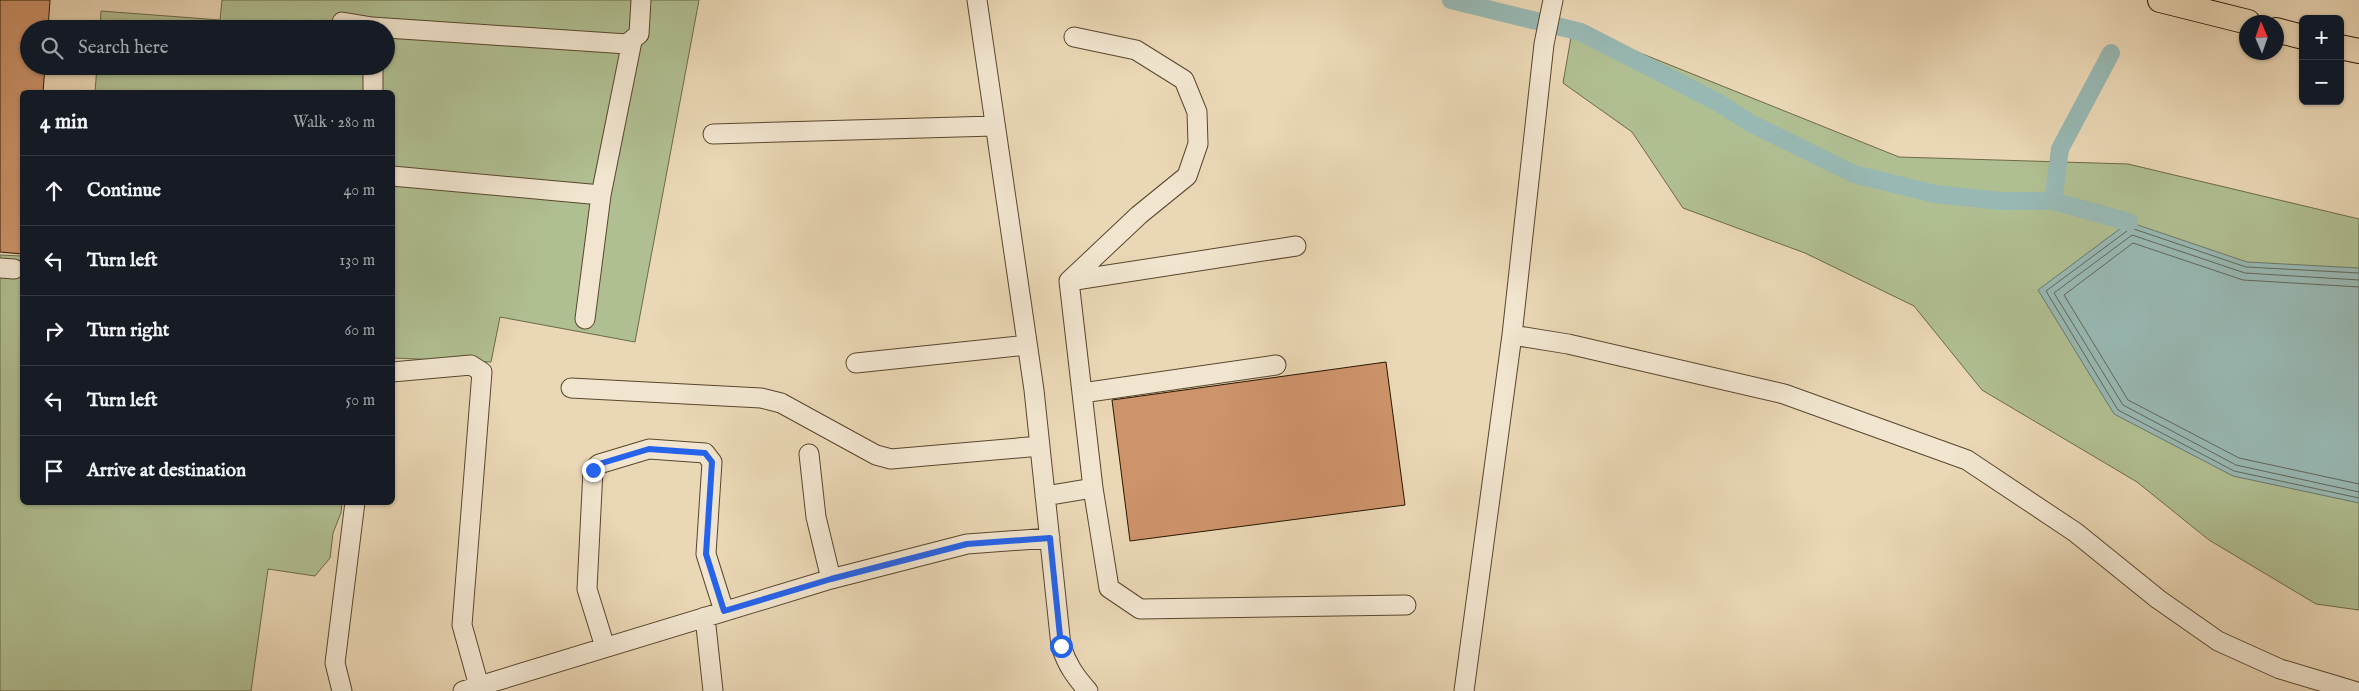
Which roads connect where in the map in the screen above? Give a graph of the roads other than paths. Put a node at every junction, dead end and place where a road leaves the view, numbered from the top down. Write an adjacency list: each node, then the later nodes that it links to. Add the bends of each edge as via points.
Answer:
1 (641, 0): 11 (street, via 639,34)
2 (977, 0): 16 (street)
3 (1553, 0): 23 (street, via 1544,44)
4 (2160, 0): 5 (main road)
5 (2196, 4): 6 (main road)
6 (2239, 19)
7 (395, 29): 11 (street, via 627,44)
8 (2284, 32): 9 (main road)
9 (2299, 36)
10 (1074, 37): 21 (street, via 1136,50 1184,80 1197,112 1198,144 1187,176 1139,215)
11 (632, 41): 19 (street)
12 (2344, 48): 13 (main road)
13 (2359, 52)
14 (373, 75): 15 (street)
15 (373, 90)
16 (994, 126): 17 (street); 24 (street)
17 (714, 134)
18 (395, 176): 19 (street)
19 (601, 195): 22 (street)
20 (1296, 246): 21 (street)
21 (1069, 281): 29 (street)
22 (585, 319)
23 (1512, 335): 45 (street); 46 (street, via 1568,344 1784,394 1967,460 2075,532 2158,599 2218,641 2280,669)
24 (1027, 346): 25 (street); 30 (street)
25 (856, 363)
26 (1276, 365): 29 (street)
27 (395, 372): 41 (street, via 471,365 482,372 462,625)
28 (572, 388): 30 (street, via 761,398 782,403 876,455 891,458)
29 (1082, 393): 32 (street)
30 (1040, 446): 33 (street)
31 (809, 454): 36 (street, via 816,517)
32 (1093, 488): 33 (street); 37 (street, via 1109,588 1140,609)
33 (1044, 496): 35 (street)
34 (355, 505): 42 (street, via 335,663)
35 (1050, 538): 36 (street, via 967,544); 44 (street, via 1061,646 1072,673)
36 (831, 579): 38 (street)
37 (1406, 605)
38 (724, 611): 39 (street); 40 (street, via 706,554 712,462 705,453 649,449 599,464 593,470 587,589)
39 (705, 617): 40 (street); 43 (street)
40 (606, 647): 41 (street)
41 (471, 689)
42 (342, 691)
43 (713, 691)
44 (1088, 691)
45 (1464, 691)
46 (2354, 691)

